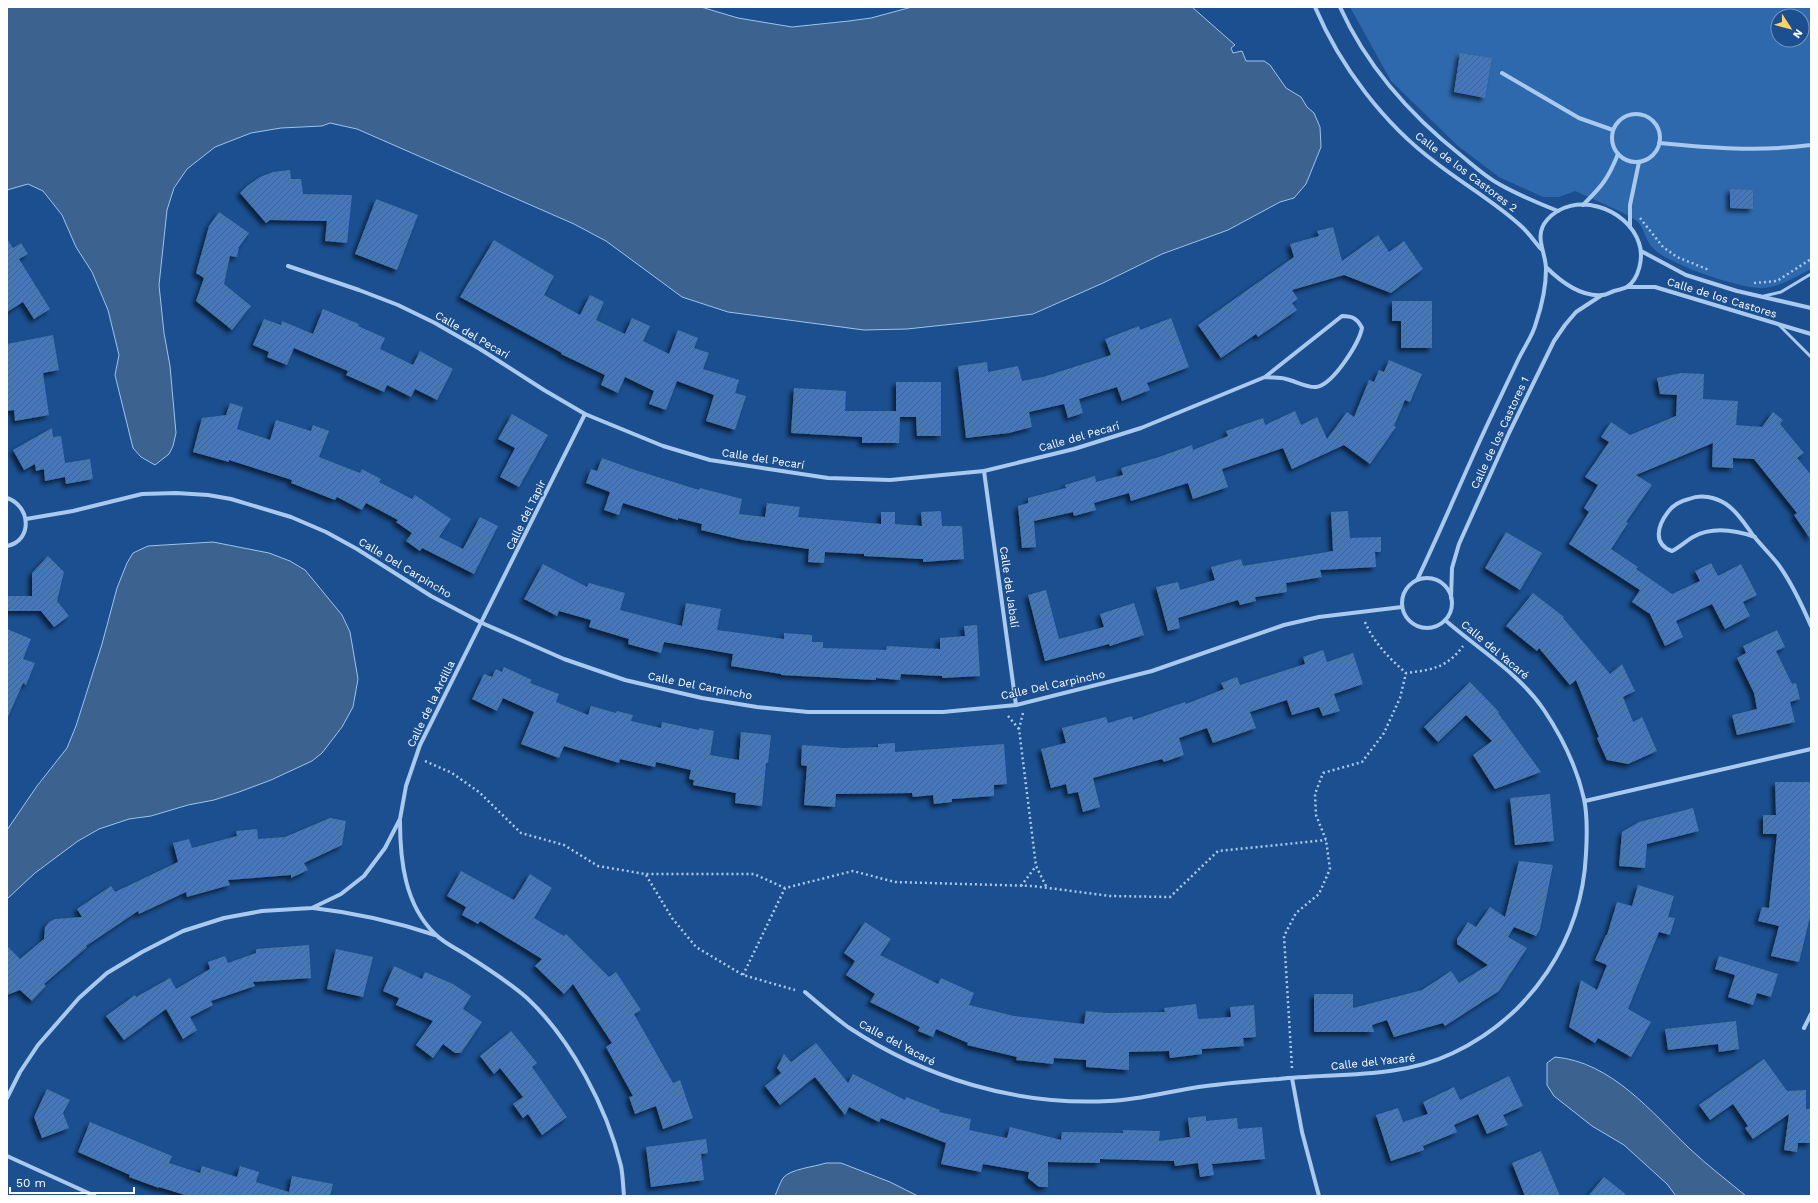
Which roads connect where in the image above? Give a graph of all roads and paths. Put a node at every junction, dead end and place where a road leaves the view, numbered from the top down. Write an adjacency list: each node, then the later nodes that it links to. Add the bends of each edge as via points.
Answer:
1 (1315, 7): 13 (street, Calle de los Castores 2, via 1330,39 1369,99 1390,122 1433,161 1522,226)
2 (1340, 7): 10 (street, Calle de los Castores 2, via 1352,34 1376,70 1426,126 1498,183)
3 (1502, 73): 4 (street, via 1579,118)
4 (1613, 130): 5 (street, via 1623,118 1642,115 1657,127); 7 (street, via 1612,142)
5 (1659, 143): 6 (street, via 1742,150); 8 (street, via 1652,155)
6 (1811, 145)
7 (1618, 154): 8 (street, via 1624,159); 9 (street, via 1609,176)
8 (1639, 162): 11 (street, via 1633,182)
9 (1583, 205): 10 (street, via 1570,206); 12 (street, via 1597,206 1610,211)
10 (1558, 211): 13 (street, via 1542,228)
11 (1630, 213): 12 (street); 18 (path, via 1642,219 1663,247 1678,257)
12 (1630, 228): 14 (street)
13 (1542, 250): 17 (street)
14 (1641, 252): 21 (street, via 1636,277); 23 (street, Calle de los Castores, via 1686,275)
15 (1811, 259): 20 (path, via 1777,281)
16 (288, 266): 29 (street, Calle del Pecarí, via 398,305 435,323)
17 (1546, 267): 22 (street, via 1565,284 1582,292); 35 (street, Calle de los Castores 1, via 1545,292 1536,325 1488,423)
18 (1711, 271)
19 (1811, 274): 23 (lane, via 1781,292)
20 (1752, 283)
21 (1627, 287): 22 (street); 25 (street, Calle de los Castores, via 1655,287)
22 (1602, 295): 36 (street, Calle de los Castores 1, via 1576,312 1554,342 1459,544 1452,568)
23 (1762, 297): 24 (street, Calle de los Castores)
24 (1811, 308)
25 (1778, 324): 26 (street, Calle de los Castores); 27 (lane)
26 (1811, 334)
27 (1811, 357)
28 (1265, 377): 28 (street, Calle del Pecarí, via 1284,378 1315,388 1326,384 1360,338 1362,328 1358,320 1342,316); 30 (street, Calle del Pecarí, via 1141,428 1074,449)
29 (586, 414): 30 (street, Calle del Pecarí, via 663,446 710,460 807,475 890,480); 40 (street, Calle del Tapir)
30 (984, 471): 45 (street, Calle del Jabalí)
31 (7, 498): 32 (street, via 20,506)
32 (26, 519): 34 (street, via 23,535); 40 (street, Calle Del Carpincho, via 73,511 142,494 176,493 231,499 291,517 326,532 431,596)
33 (1755, 537): 33 (street, via 1727,504 1712,497 1694,497 1680,502 1669,510 1658,534 1661,544 1672,551 1706,531 1736,530); 41 (street, via 1779,566)
34 (7, 546)
35 (1417, 580): 36 (street, via 1424,578 1438,581 1449,591); 37 (street, via 1405,591)
36 (1451, 598): 39 (street, via 1449,614)
37 (1402, 607): 38 (street, Calle Del Carpincho); 39 (street, via 1409,621 1423,628 1439,625)
38 (1360, 612): 43 (path, via 1370,635); 44 (street, Calle Del Carpincho, via 1284,625 1152,671)
39 (1445, 620): 42 (street, Calle del Yacaré)
40 (482, 623): 46 (street, Calle Del Carpincho, via 564,659 625,680 702,698 757,707 808,712 878,713 943,712); 49 (street, Calle de la Ardilla, via 420,745)
41 (1811, 626)
42 (1468, 640): 43 (path, via 1454,658 1433,670); 50 (street, Calle del Yacaré, via 1524,684 1543,708 1572,762)
43 (1406, 673): 52 (path, via 1400,698 1384,733 1362,762 1323,773 1315,794 1316,815)
44 (1026, 703): 45 (street, Calle Del Carpincho); 47 (path)
45 (1016, 705): 46 (street, Calle Del Carpincho)
46 (1000, 706): 47 (path)
47 (1019, 729): 53 (path)
48 (1811, 749): 50 (street)
49 (416, 758): 51 (street, Calle de la Ardilla, via 406,786); 54 (path, via 452,772 478,792 520,833 564,845 598,866)
50 (1585, 801): 64 (street, Calle del Yacaré, via 1585,875 1566,942 1528,997 1506,1019 1480,1039 1453,1054 1425,1065 1365,1074)
51 (400, 819): 58 (street, Calle de la Ardilla, via 385,848 364,876 341,894); 59 (street, Calle de la Ardilla, via 403,870 420,916)
52 (1326, 840): 57 (path, via 1218,851 1170,897 1110,896); 64 (path, via 1330,869 1325,881 1319,894 1296,913 1284,936)
53 (1036, 866): 55 (path); 57 (path)
54 (645, 874): 56 (path, via 754,874); 60 (path, via 672,918 696,947)
55 (1021, 886): 56 (path, via 895,882 853,871); 57 (path)
56 (785, 888): 60 (path)
57 (1048, 888)
58 (312, 908): 59 (street, Calle de la Ardilla, via 352,912); 65 (street, Calle de la Ardilla, via 262,911 183,931 107,973 79,998 38,1044)
59 (435, 935): 68 (street, Calle de la Ardilla, via 498,976 527,999 554,1028 598,1099 621,1167)
60 (743, 975): 61 (path)
61 (805, 992): 64 (street, Calle del Yacaré, via 847,1026 936,1074 1020,1097 1108,1101 1141,1098 1204,1086)
62 (1811, 1014): 63 (street)
63 (1804, 1028)
64 (1292, 1078): 69 (street, via 1302,1132)
65 (7, 1098)
66 (7, 1156): 67 (street)
67 (95, 1196)
68 (624, 1196)
69 (1319, 1196)

